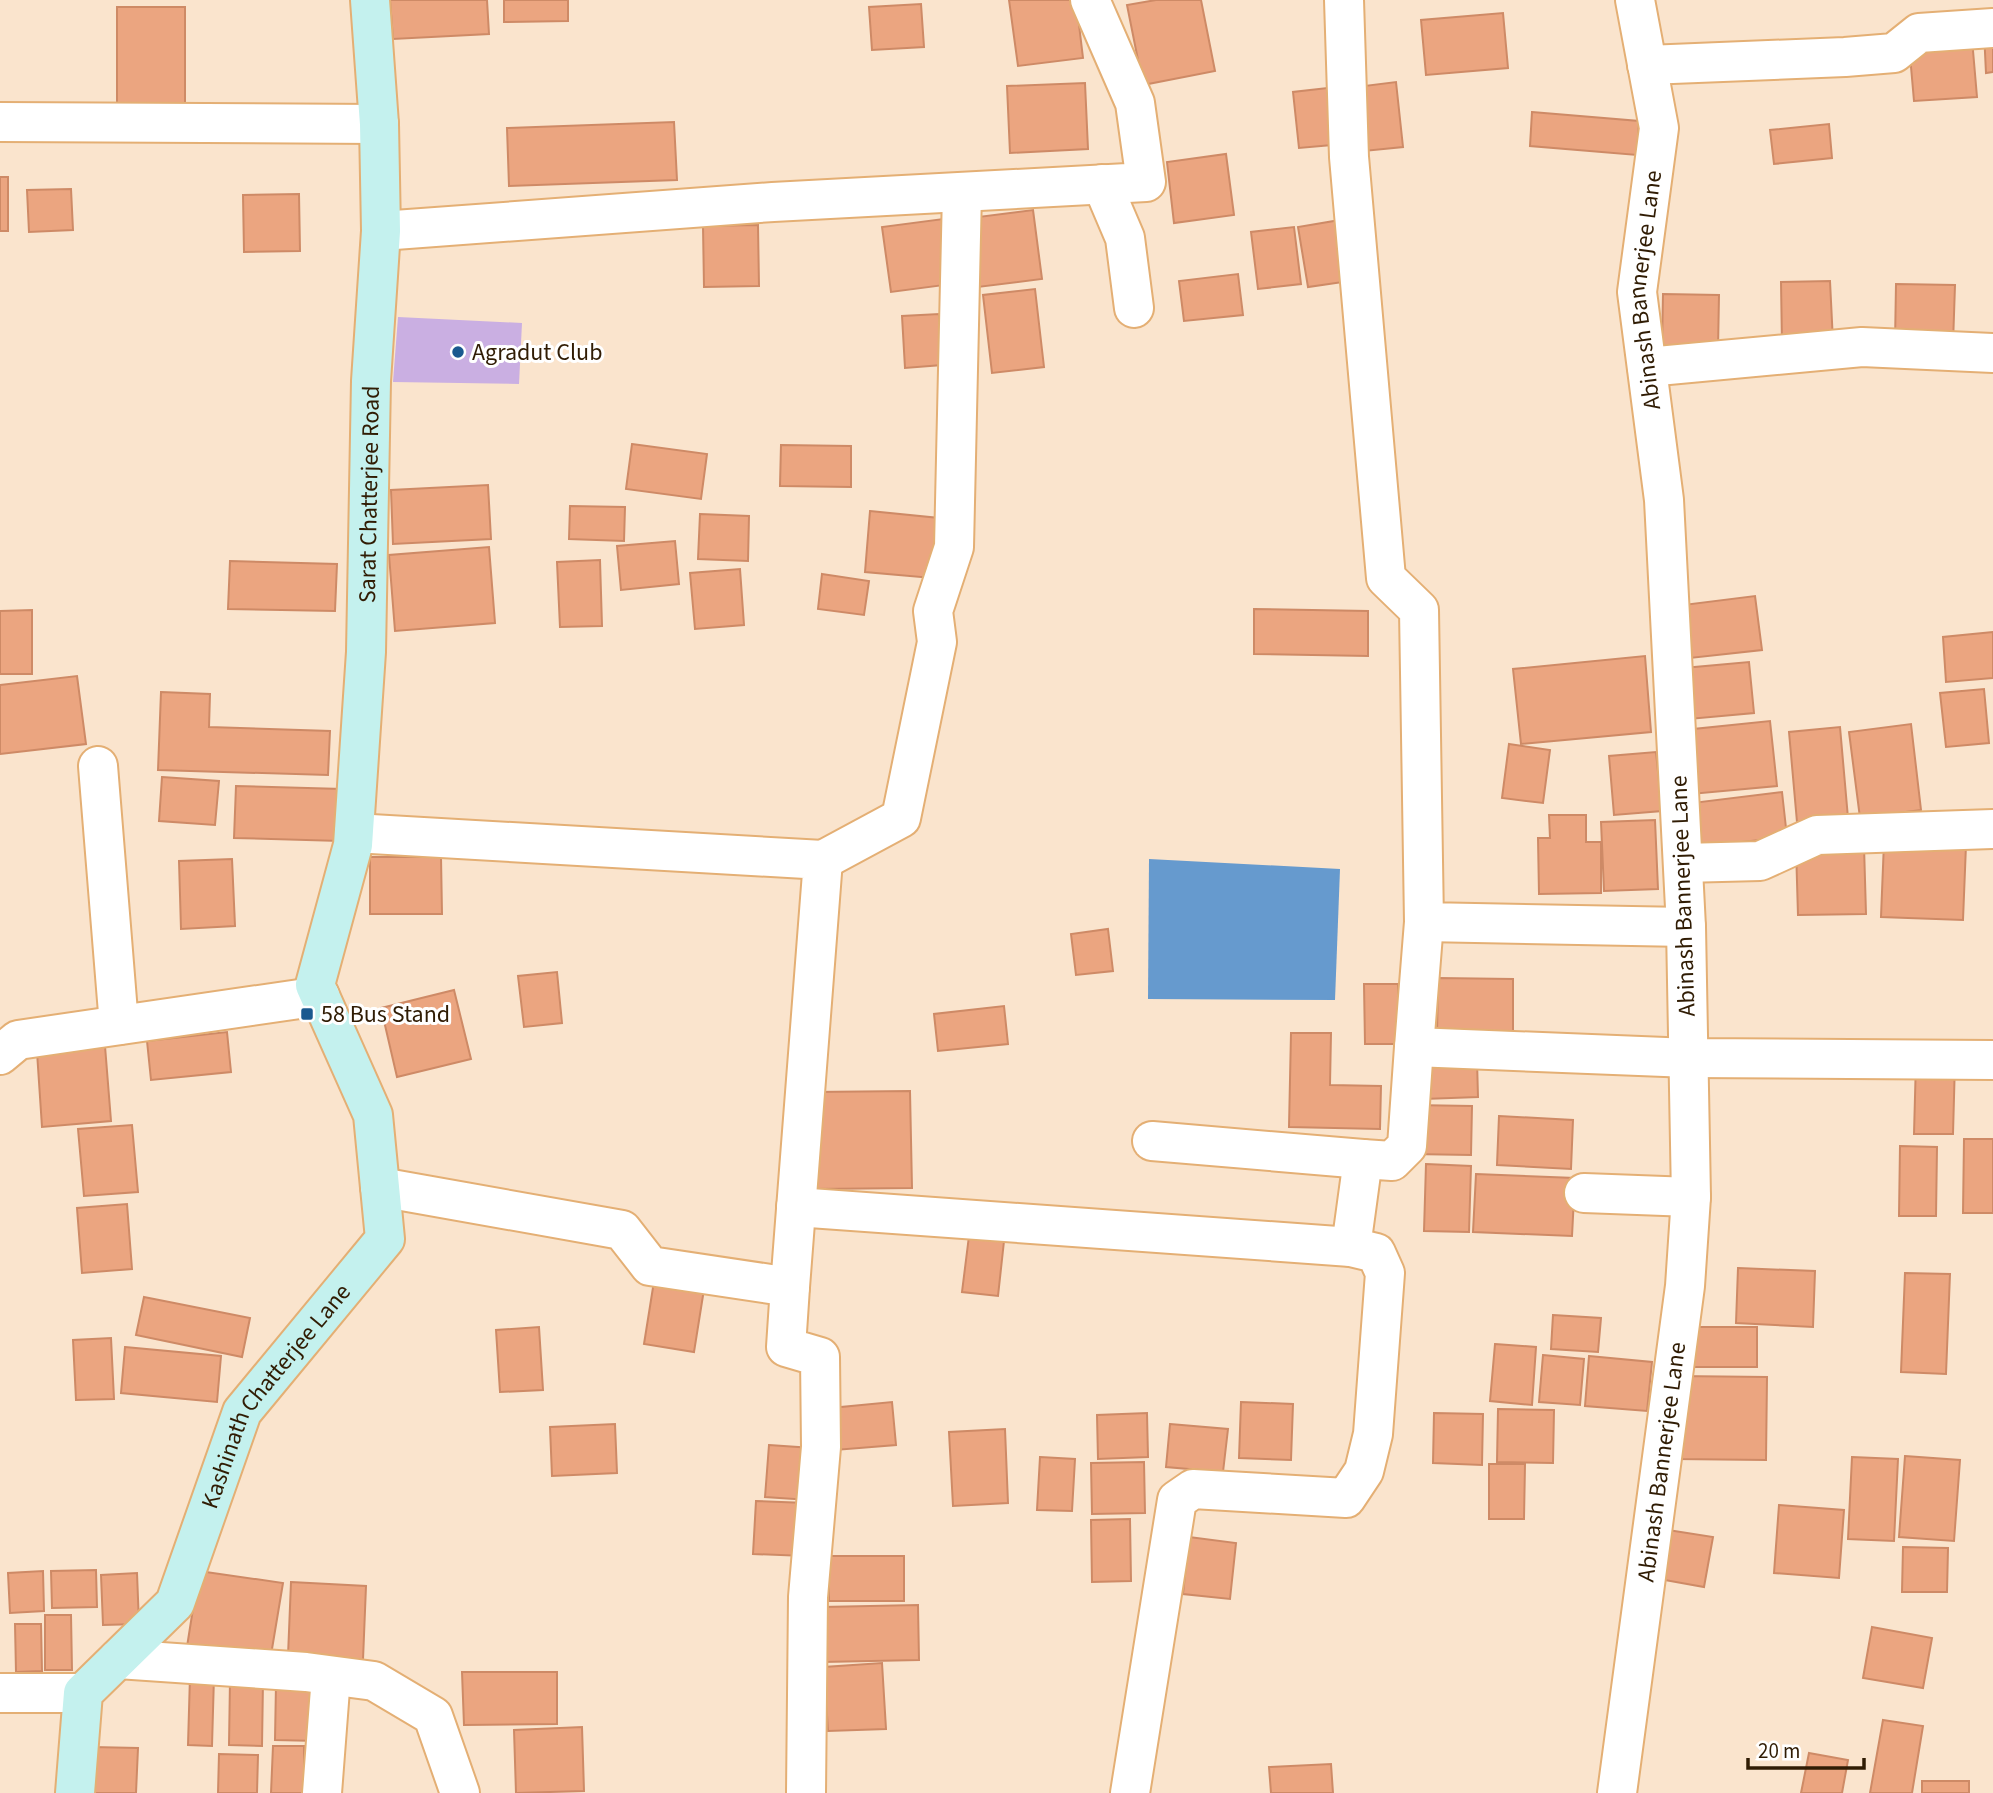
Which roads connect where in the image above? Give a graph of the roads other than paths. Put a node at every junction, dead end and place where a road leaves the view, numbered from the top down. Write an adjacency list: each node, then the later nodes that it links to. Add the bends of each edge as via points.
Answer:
1 (370, 0): 8 (street, Sarat Chatterjee Road)
2 (1090, 0): 9 (street, via 1135,103 1146,182)
3 (1344, 0): 20 (street, via 1349,157 1386,578 1419,610)
4 (1635, 0): 6 (street, Abinash Bannerjee Lane)
5 (1993, 28): 6 (street, via 1919,33 1894,53)
6 (1647, 65): 14 (street, Abinash Bannerjee Lane, via 1659,128 1637,292)
7 (0, 122): 8 (street)
8 (379, 124): 11 (street, Sarat Chatterjee Road)
9 (1102, 184): 10 (street); 12 (street, via 1125,238)
10 (962, 192): 11 (street); 18 (street, via 954,547 933,611 937,642 901,818)
11 (381, 231): 17 (street, Sarat Chatterjee Road, via 371,382 366,652)
12 (1134, 308)
13 (1993, 353): 14 (street, via 1862,347)
14 (1647, 367): 19 (street, Abinash Bannerjee Lane, via 1664,500)
15 (98, 766): 23 (street)
16 (1993, 829): 19 (street, via 1817,835 1760,861)
17 (354, 833): 18 (street); 22 (street, Sarat Chatterjee Road)
18 (822, 860): 33 (street)
19 (1683, 863): 21 (street, Abinash Bannerjee Lane)
20 (1424, 922): 21 (street); 24 (street)
21 (1686, 927): 26 (street, Abinash Bannerjee Lane)
22 (318, 991): 23 (street); 30 (street, Kashinath Chatterjee Lane, via 373,1115)
23 (119, 1025): 25 (street, via 18,1040)
24 (1414, 1047): 26 (street); 29 (street, via 1407,1146 1392,1161)
25 (1, 1048)
26 (1690, 1058): 27 (street); 32 (street, Abinash Bannerjee Lane)
27 (1993, 1060)
28 (1152, 1141): 29 (street)
29 (1363, 1159): 34 (street)
30 (380, 1187): 35 (street, via 622,1230 650,1266); 36 (street, Kashinath Chatterjee Lane, via 385,1239 242,1412 175,1603)
31 (1584, 1193): 32 (street)
32 (1691, 1197): 45 (street, Abinash Bannerjee Lane, via 1685,1286)
33 (796, 1207): 34 (street); 35 (street)
34 (1350, 1247): 44 (street, via 1377,1253 1385,1273 1373,1434 1364,1471 1346,1498 1193,1489 1177,1500)
35 (790, 1287): 43 (street, via 786,1347 820,1357 821,1447 808,1597)
36 (118, 1659): 37 (street); 39 (street, Kashinath Chatterjee Lane)
37 (331, 1676): 41 (street); 42 (street, via 374,1681 433,1716)
38 (0, 1693): 39 (street)
39 (83, 1693): 40 (street)
40 (75, 1793)
41 (322, 1793)
42 (460, 1793)
43 (806, 1793)
44 (1129, 1793)
45 (1617, 1793)

